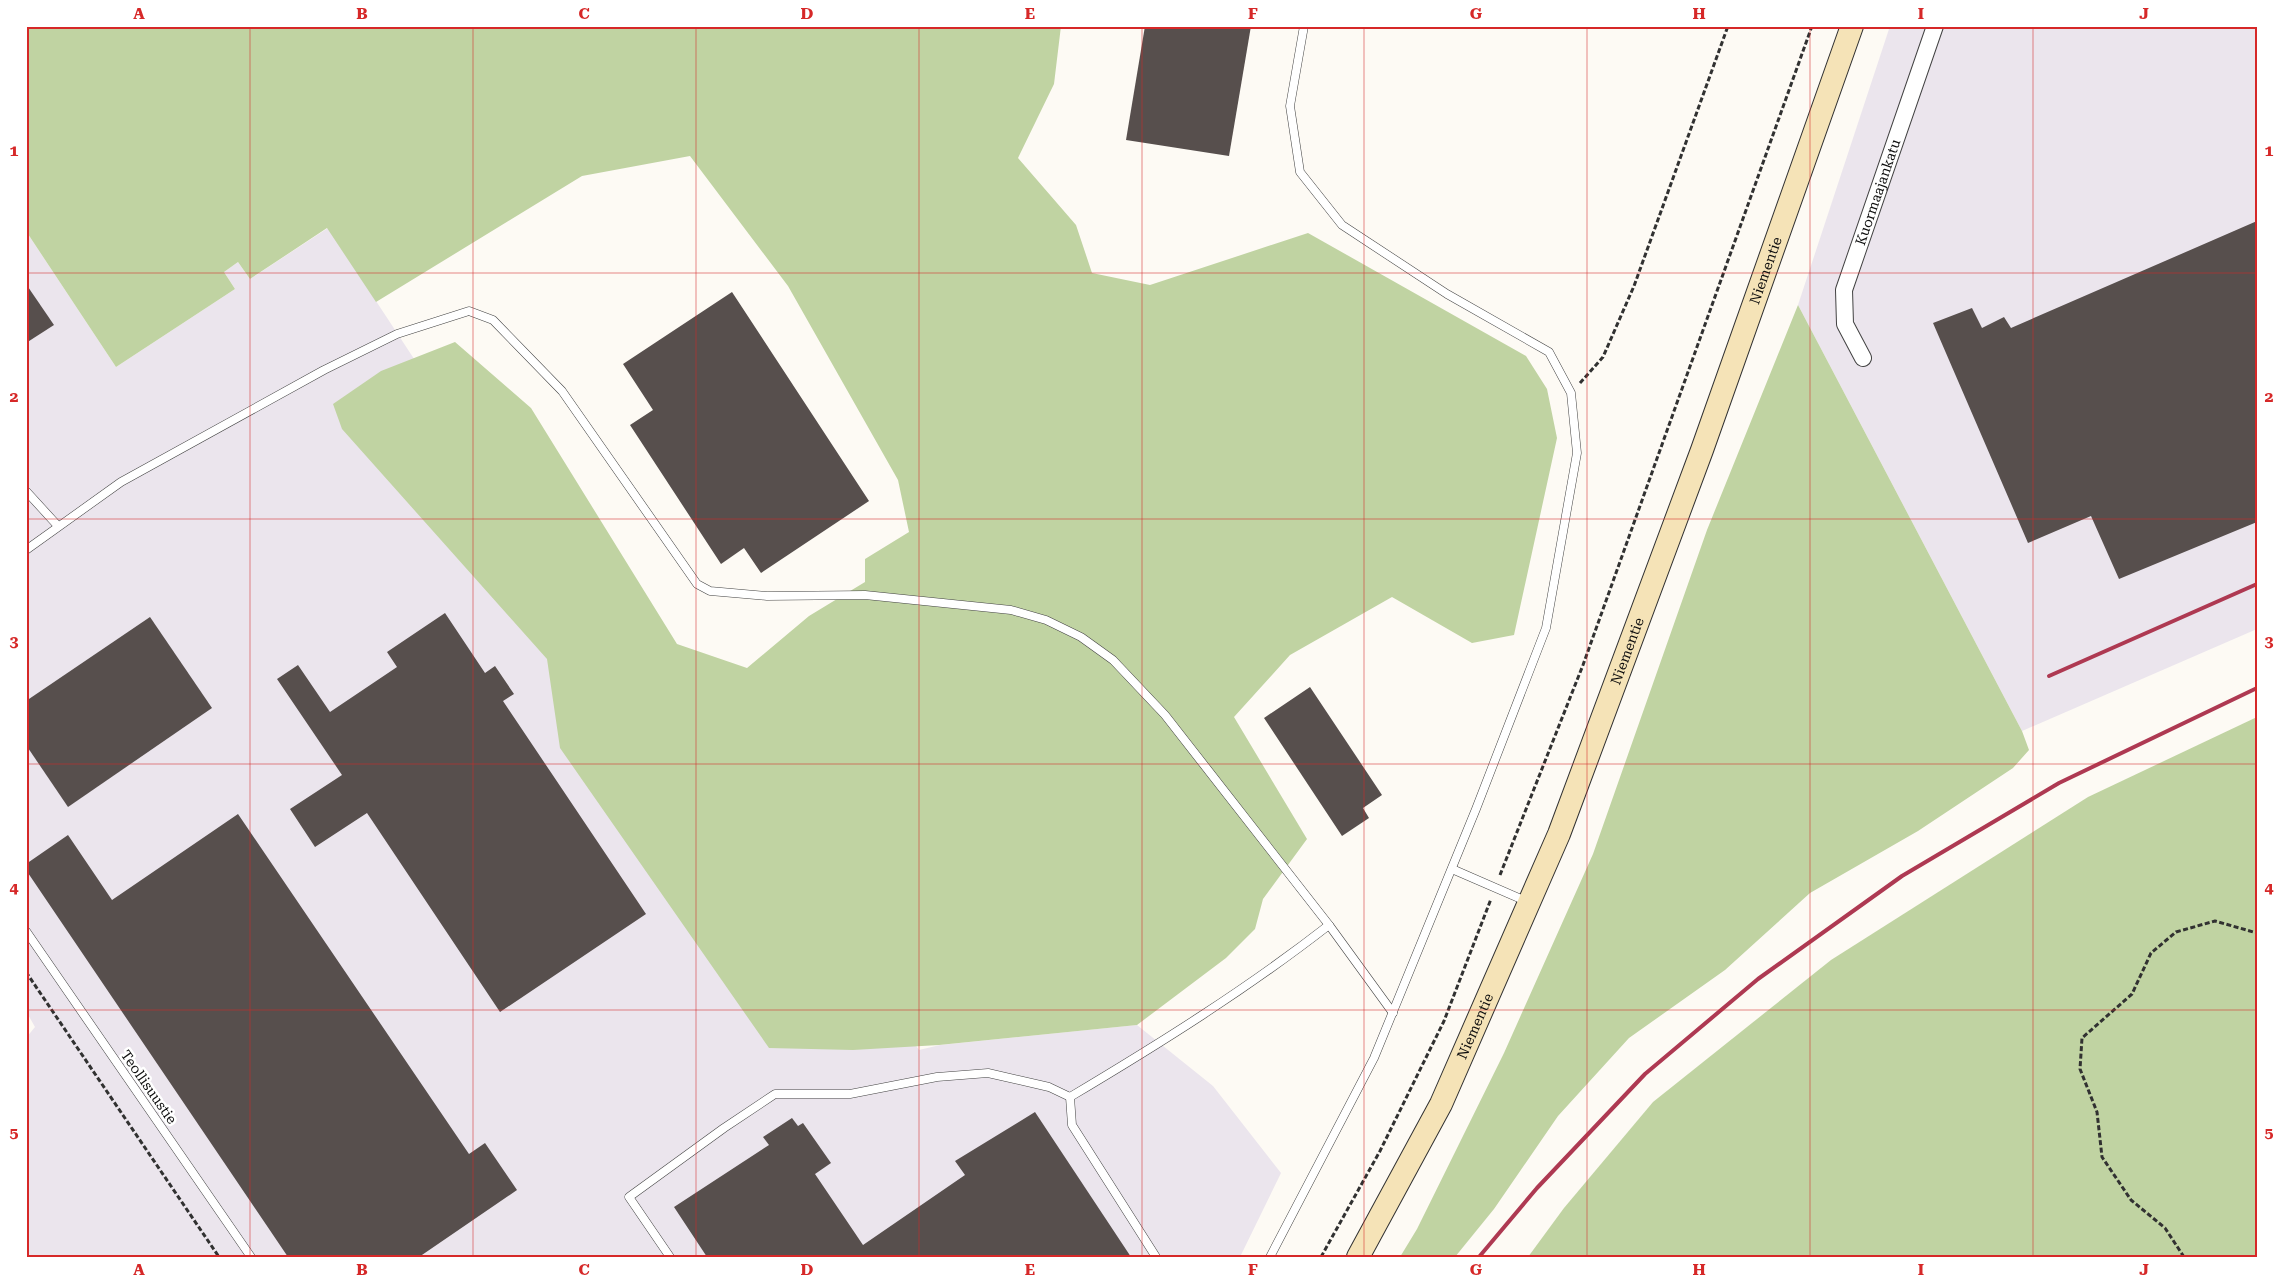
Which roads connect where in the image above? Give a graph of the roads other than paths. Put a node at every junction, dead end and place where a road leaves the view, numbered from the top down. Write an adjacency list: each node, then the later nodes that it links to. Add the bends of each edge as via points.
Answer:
1 (1304, 26): 8 (lane, via 1290,106 1300,172 1342,225 1447,294 1549,352 1571,393 1577,453 1546,628)
2 (1852, 26): 9 (main road, Niementie, via 1702,450 1559,834)
3 (1935, 26): 4 (street, Kuormaajankatu, via 1844,290 1845,324)
4 (1863, 358)
5 (26, 491): 6 (lane)
6 (58, 526): 7 (lane); 10 (lane, via 121,482 324,370 397,334 469,311 493,320 562,392 697,584 710,591 767,596 865,595 1011,610 1046,620 1081,637 1113,660 1165,715)
7 (26, 550)
8 (1452, 869): 9 (lane); 12 (lane)
9 (1530, 902): 18 (main road, Niementie, via 1442,1104)
10 (1329, 925): 12 (lane); 13 (lane, via 1272,969 1168,1038)
11 (26, 931): 14 (lane, Teollisuustie)
12 (1393, 1013): 17 (lane, via 1374,1058)
13 (1070, 1097): 15 (lane, via 988,1072 937,1077 850,1094 775,1094 630,1197); 16 (lane, via 1072,1125)
14 (251, 1257)
15 (670, 1257)
16 (1156, 1257)
17 (1270, 1257)
18 (1358, 1257)

